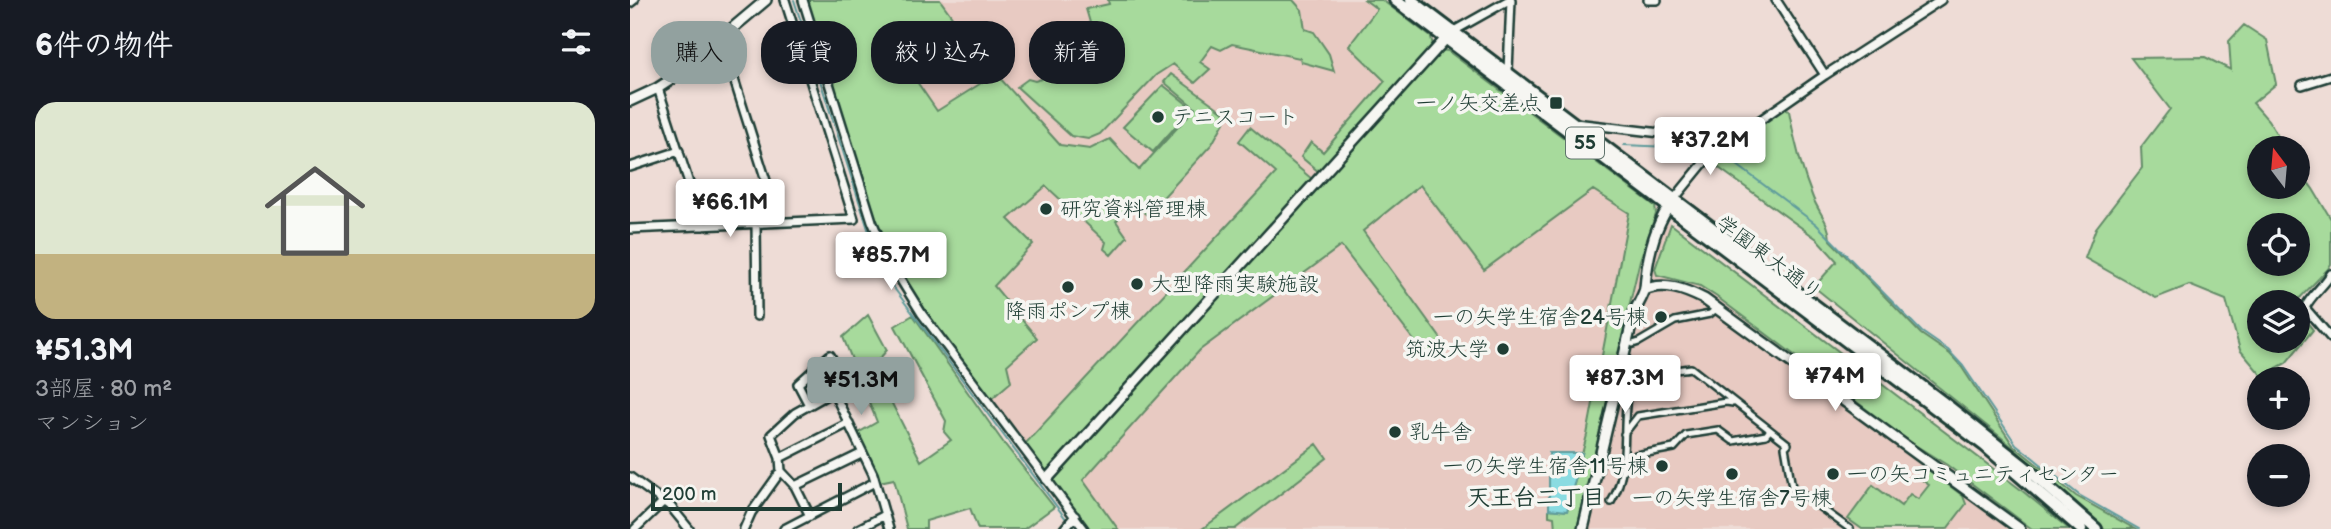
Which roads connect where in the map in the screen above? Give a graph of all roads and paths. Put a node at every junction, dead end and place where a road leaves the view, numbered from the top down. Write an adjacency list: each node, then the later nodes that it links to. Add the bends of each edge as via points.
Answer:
1 (766, 0): 11 (street)
2 (785, 0): 26 (street, via 854,219)
3 (803, 0): 47 (street, via 872,221 889,261 922,314)
4 (1395, 0): 12 (main road, 学園東大通り / 55)
5 (1411, 0): 12 (main road, 学園東大通り / 55)
6 (1510, 0): 12 (street); 13 (street)
7 (1648, 0): 8 (street)
8 (1657, 0)
9 (1776, 0): 14 (street)
10 (1941, 0): 14 (street)
11 (741, 21)
12 (1449, 35): 13 (main road, 学園東大通り / 55); 25 (main road, 学園東大通り / 55); 47 (street)
13 (1508, 71): 21 (main road, 学園東大通り / 55)
14 (1825, 75): 22 (street)
15 (2331, 76): 18 (street)
16 (664, 84): 19 (street)
17 (736, 84): 26 (street)
18 (2302, 85)
19 (659, 88): 20 (street); 23 (street)
20 (630, 101)
21 (1573, 122): 22 (street); 25 (main road, 学園東大通り / 55)
22 (1730, 141): 25 (street, via 1706,160)
23 (679, 151): 24 (street); 28 (street)
24 (630, 167)
25 (1672, 202): 31 (street, via 1646,266); 66 (main road, 学園東大通り / 55, via 1984,445); 67 (main road, 学園東大通り / 55, via 1982,432)
26 (779, 222): 27 (street)
27 (755, 223): 28 (street); 33 (street)
28 (703, 226): 29 (street)
29 (630, 229)
30 (2331, 274): 34 (street, via 2305,308)
31 (1645, 290): 32 (street, via 1667,286 1692,293); 63 (street, via 1634,313)
32 (1717, 308): 35 (street, via 1710,314 1675,321); 65 (street)
33 (757, 316)
34 (2331, 338)
35 (1633, 344)
36 (834, 393): 38 (street); 38 (street, via 845,385 830,355 798,384); 39 (street)
37 (1733, 403): 40 (street); 41 (street, via 1638,416); 41 (street, via 1692,368 1649,374 1629,385)
38 (809, 405): 43 (street, via 771,435)
39 (849, 423): 42 (street); 43 (street)
40 (1770, 430): 45 (street, via 1766,435 1733,440 1718,430 1686,435 1674,448 1636,455); 64 (street, via 1788,444 1792,487)
41 (1624, 434): 45 (street)
42 (863, 453): 48 (street); 49 (street)
43 (780, 458): 44 (street)
44 (781, 471): 49 (street); 58 (street)
45 (1620, 473): 51 (street, via 1618,492)
46 (630, 477): 50 (street)
47 (1047, 479): 54 (street)
48 (875, 482): 52 (street); 53 (street)
49 (795, 486): 52 (street)
50 (663, 502): 56 (street); 57 (street)
51 (1611, 502)
52 (810, 516): 55 (street)
53 (885, 516): 59 (street); 60 (street)
54 (1075, 516): 61 (street); 62 (street)
55 (788, 528)
56 (635, 529)
57 (690, 529)
58 (744, 529)
59 (858, 529)
60 (889, 529)
61 (1064, 529)
62 (1084, 529)
63 (1583, 529)
64 (1850, 529)
65 (2020, 529)
66 (2081, 529)
67 (2096, 529)

